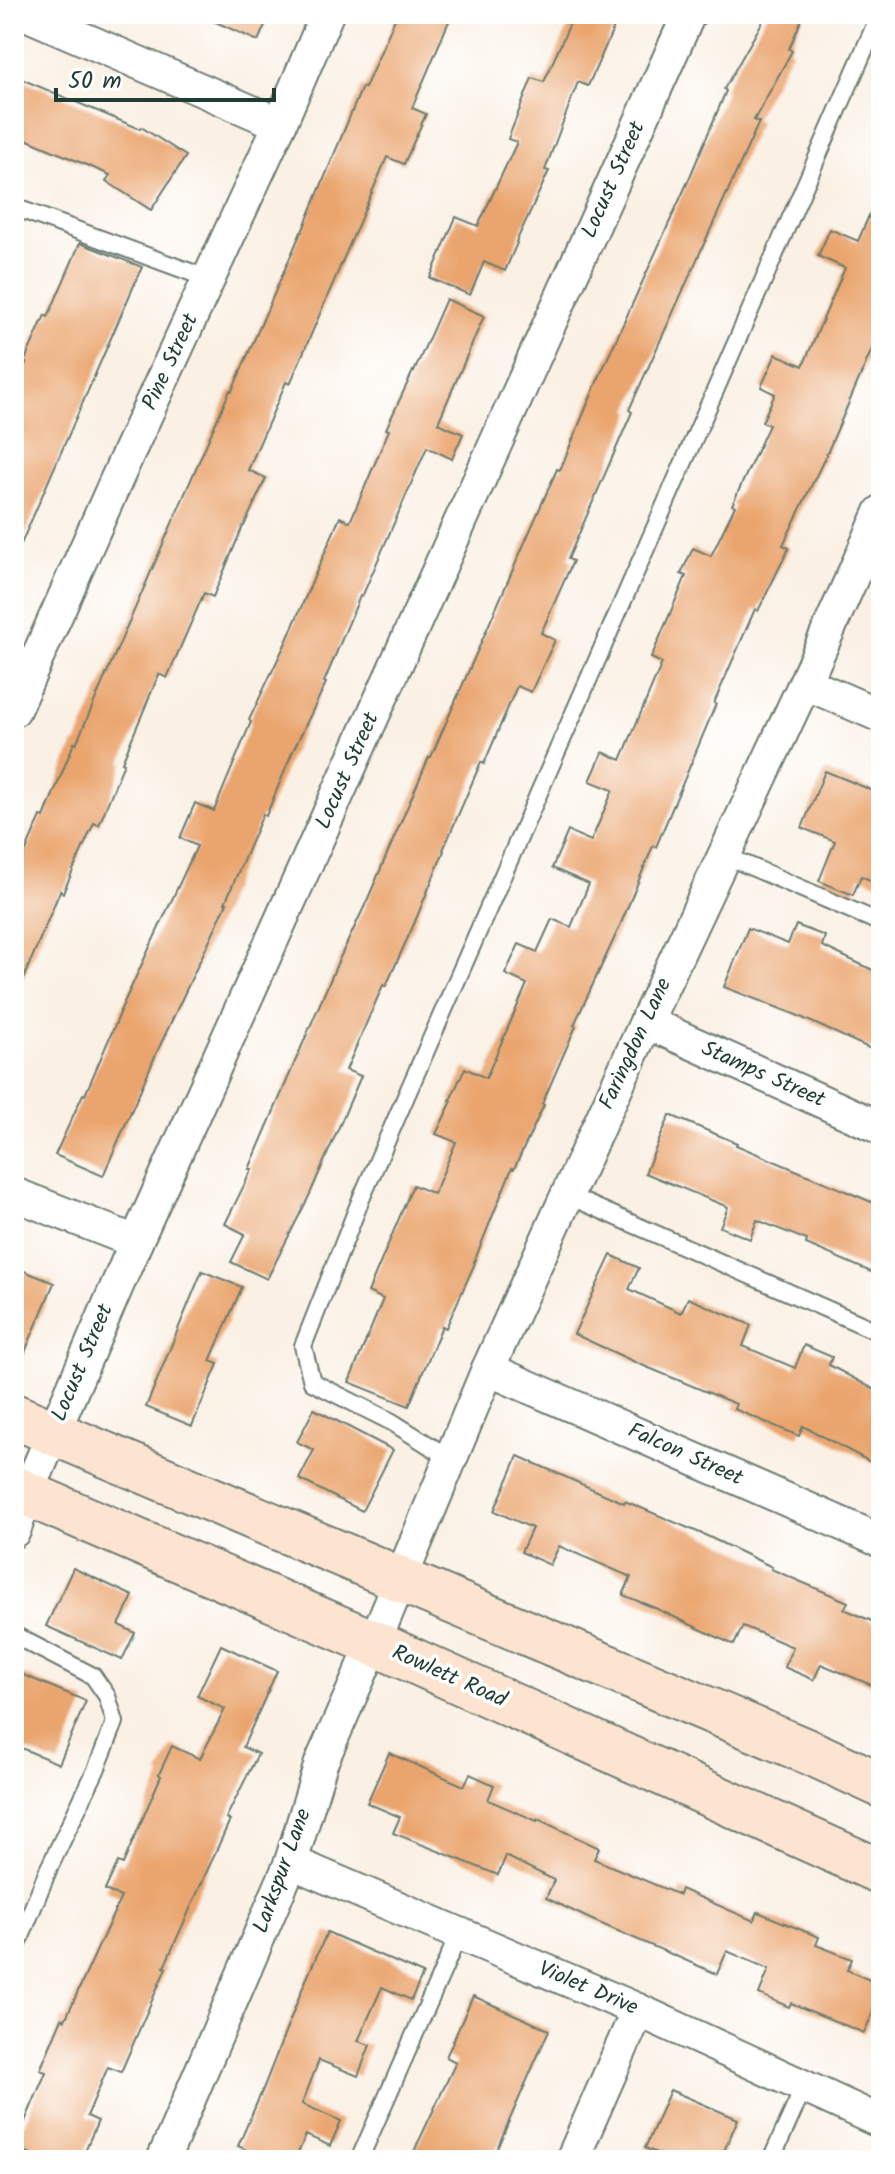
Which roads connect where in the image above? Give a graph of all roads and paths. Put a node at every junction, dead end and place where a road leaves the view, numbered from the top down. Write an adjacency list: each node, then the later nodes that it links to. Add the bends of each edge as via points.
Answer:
1 (26, 14): 5 (street)
2 (327, 14): 5 (street, Pine Street)
3 (689, 14): 18 (street, Locust Street)
4 (880, 14): 22 (lane, via 361,1199 303,1346 312,1382)
5 (280, 124): 7 (street, Pine Street)
6 (14, 207): 7 (lane)
7 (209, 279): 10 (street, Pine Street)
8 (881, 512): 9 (street, Faringdon Lane)
9 (805, 683): 11 (street); 12 (street, Faringdon Lane)
10 (14, 710)
11 (881, 716)
12 (724, 855): 13 (lane); 14 (street, Faringdon Lane)
13 (881, 923)
14 (646, 1022): 15 (street, Stamps Street); 17 (street, Faringdon Lane)
15 (881, 1128)
16 (14, 1194): 18 (street)
17 (567, 1195): 19 (lane); 20 (street, Faringdon Lane)
18 (136, 1242): 21 (street, Locust Street)
19 (881, 1333)
20 (488, 1369): 22 (street, Faringdon Lane); 24 (street, Falcon Street)
21 (33, 1425): 23 (street, Locust Street); 25 (main road)
22 (451, 1459): 25 (street, Faringdon Lane)
23 (18, 1504): 27 (main road, Rowlett Road)
24 (881, 1541)
25 (400, 1580): 27 (street, Larkspur Lane); 28 (main road)
26 (14, 1635): 32 (lane, via 93,1676 107,1696 115,1722)
27 (374, 1643): 29 (street, Larkspur Lane, via 321,1763); 30 (main road, Rowlett Road)
28 (881, 1785)
29 (291, 1862): 31 (street, Violet Drive); 36 (street, Larkspur Lane)
30 (881, 1872)
31 (459, 1934): 33 (street, Violet Drive); 37 (lane)
32 (14, 1954)
33 (638, 2010): 34 (street, Violet Drive); 38 (street)
34 (804, 2087): 35 (street, Violet Drive); 39 (lane)
35 (881, 2122)
36 (163, 2160)
37 (359, 2160)
38 (572, 2160)
39 (771, 2160)

